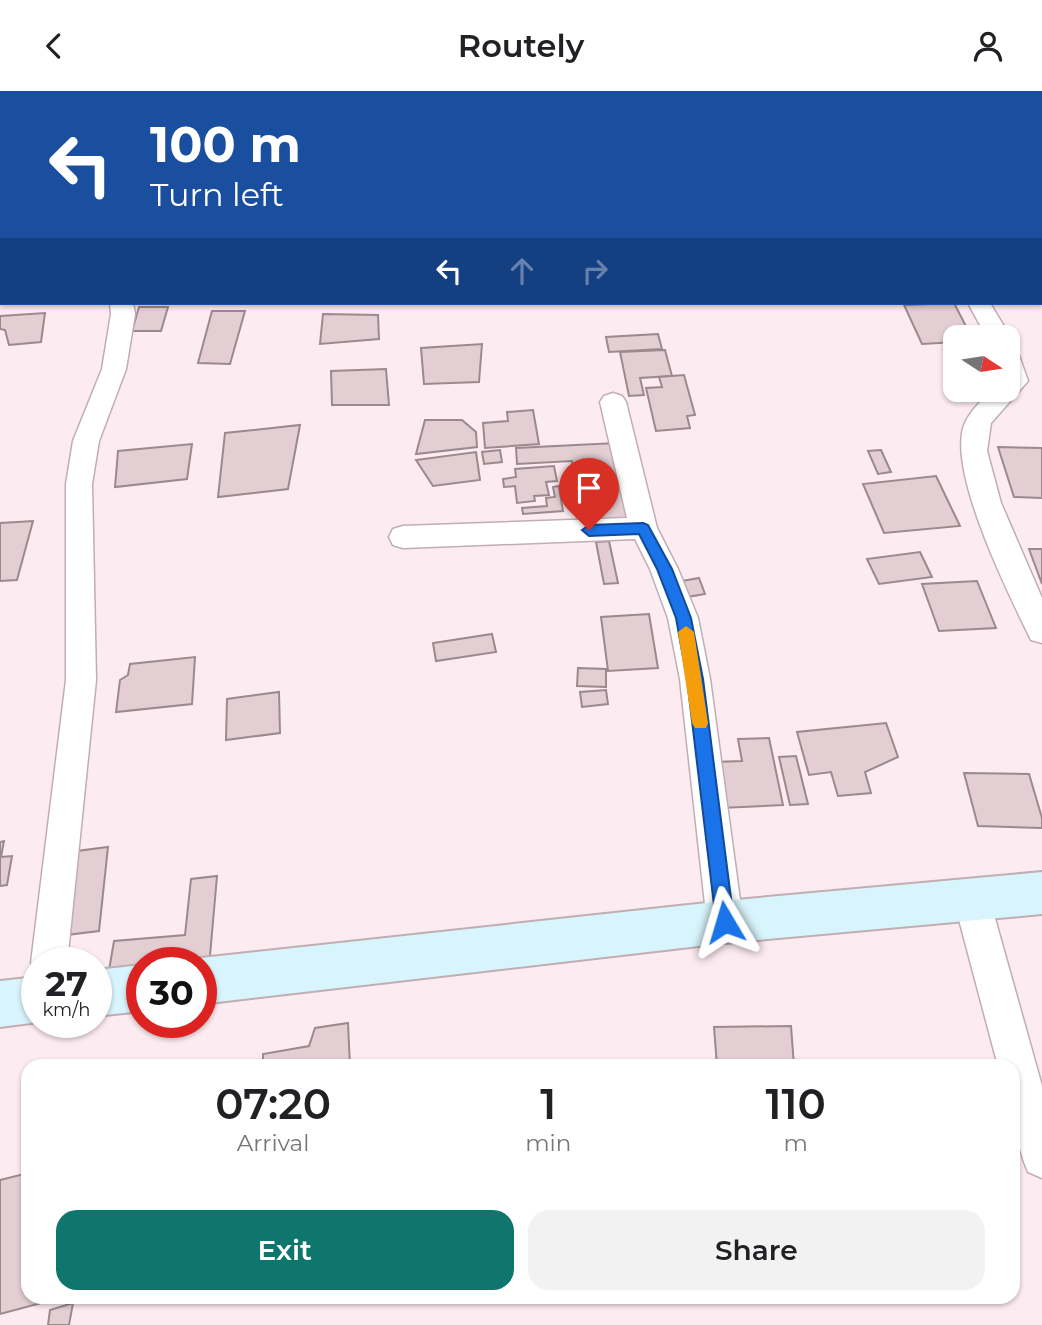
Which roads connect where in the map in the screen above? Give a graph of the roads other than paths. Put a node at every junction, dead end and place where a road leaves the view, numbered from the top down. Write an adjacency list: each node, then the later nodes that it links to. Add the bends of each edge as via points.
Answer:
1 (122, 305): 12 (street, via 114,369 86,441 79,484 81,680)
2 (980, 305): 3 (street)
3 (992, 325)
4 (613, 402): 6 (street)
5 (994, 403): 8 (street, via 975,433 975,458 986,501)
6 (643, 528): 7 (street); 11 (street, via 683,618 695,679)
7 (402, 537)
8 (1042, 631)
9 (1042, 893): 10 (street)
10 (971, 897): 11 (street); 16 (street)
11 (725, 922): 13 (street)
12 (51, 947)
13 (217, 979)
14 (21, 1002): 15 (street)
15 (0, 1004)
16 (1015, 1059)
17 (1020, 1077): 18 (street)
18 (1042, 1158)

